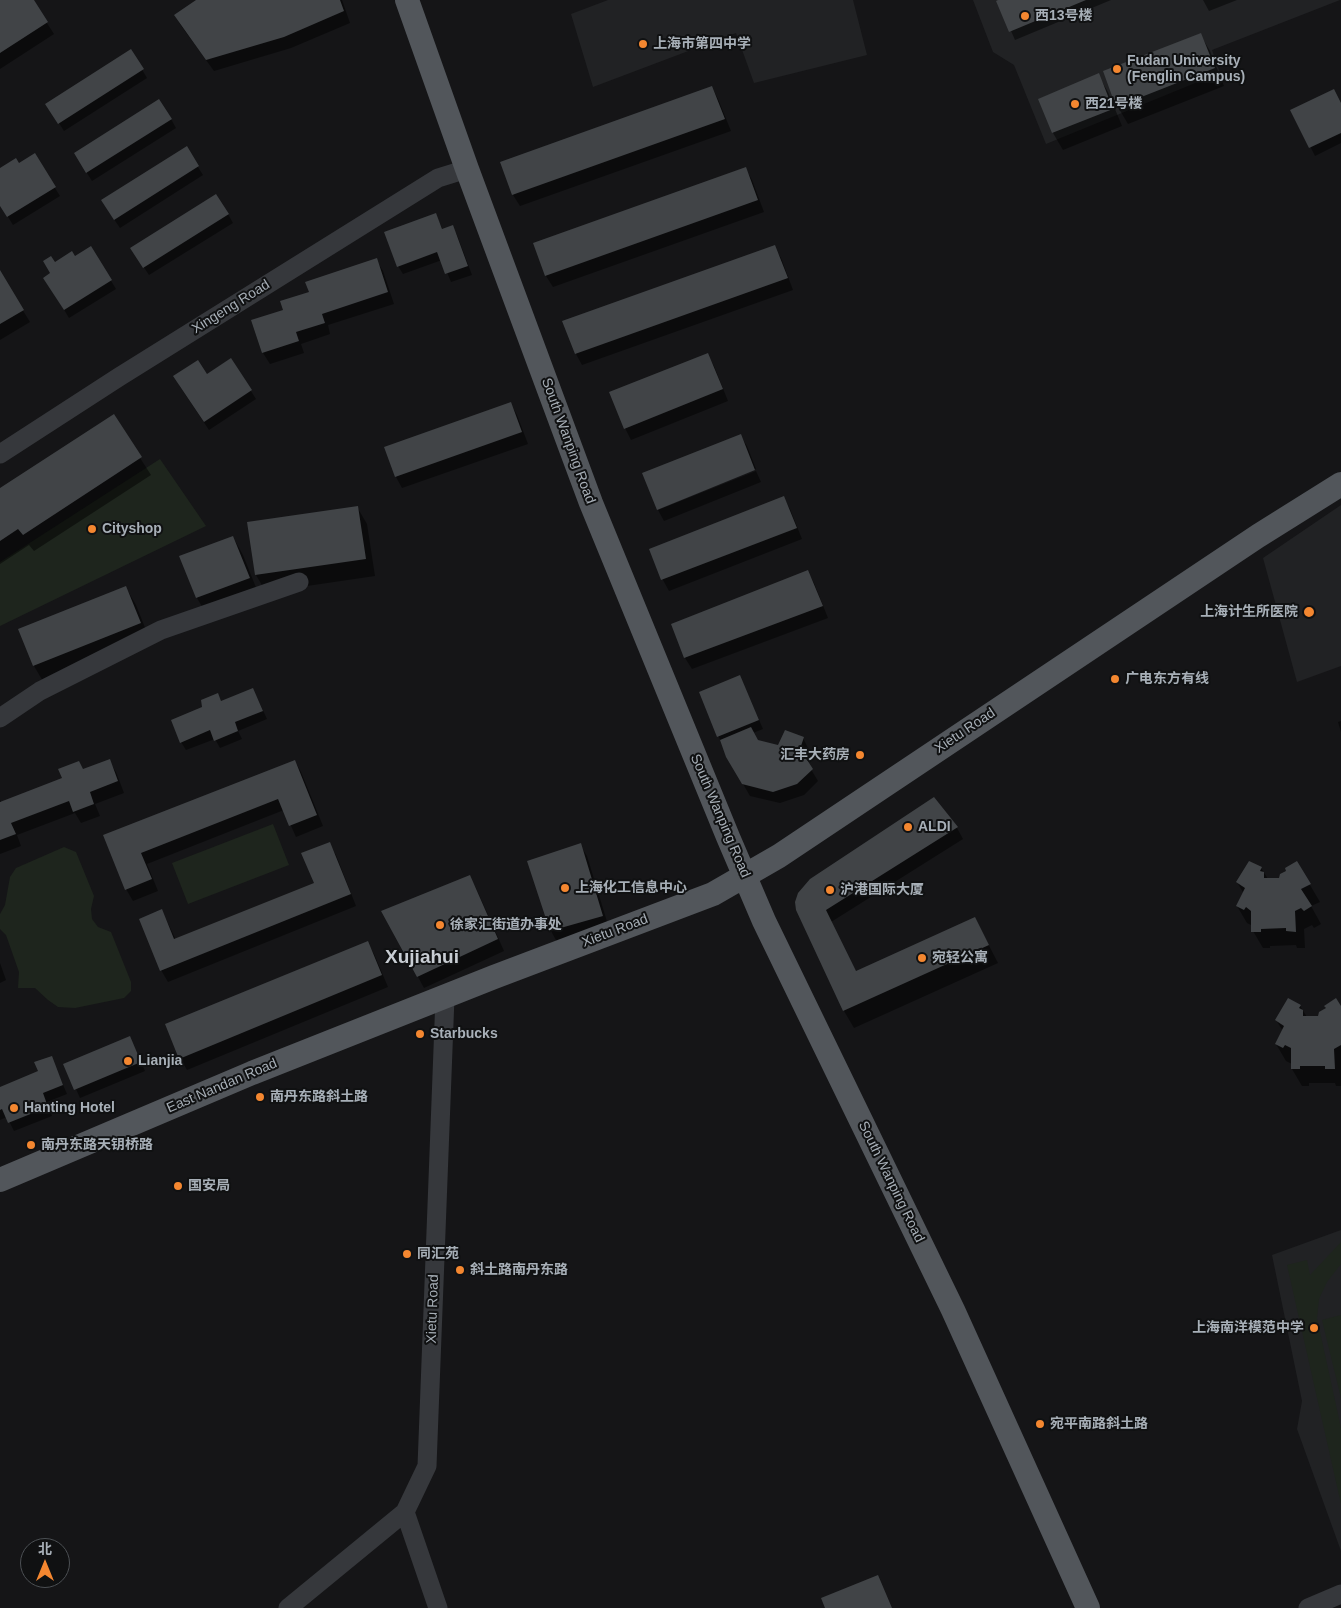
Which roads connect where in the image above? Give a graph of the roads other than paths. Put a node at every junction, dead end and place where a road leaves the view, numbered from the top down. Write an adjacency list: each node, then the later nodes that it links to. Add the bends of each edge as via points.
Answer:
1 (407, 0): 2 (main road, South Wanping Road)
2 (467, 169): 3 (street, Xingeng Road, via 438,178); 7 (main road, South Wanping Road, via 591,504)
3 (0, 454)
4 (1341, 484): 7 (main road, Xietu Road, via 1258,536 780,856)
5 (299, 582): 6 (street, via 161,630 40,691)
6 (0, 718)
7 (745, 876): 8 (main road, Xietu Road, via 713,894); 14 (main road, South Wanping Road, via 953,1310)
8 (445, 997): 9 (main road, East Nandan Road, via 252,1073); 10 (street, Xietu Road, via 427,1466)
9 (0, 1180)
10 (405, 1512): 12 (street, Xietu Road); 13 (street)
11 (1341, 1594): 15 (street)
12 (288, 1608)
13 (438, 1608)
14 (1088, 1608)
15 (1308, 1608)

